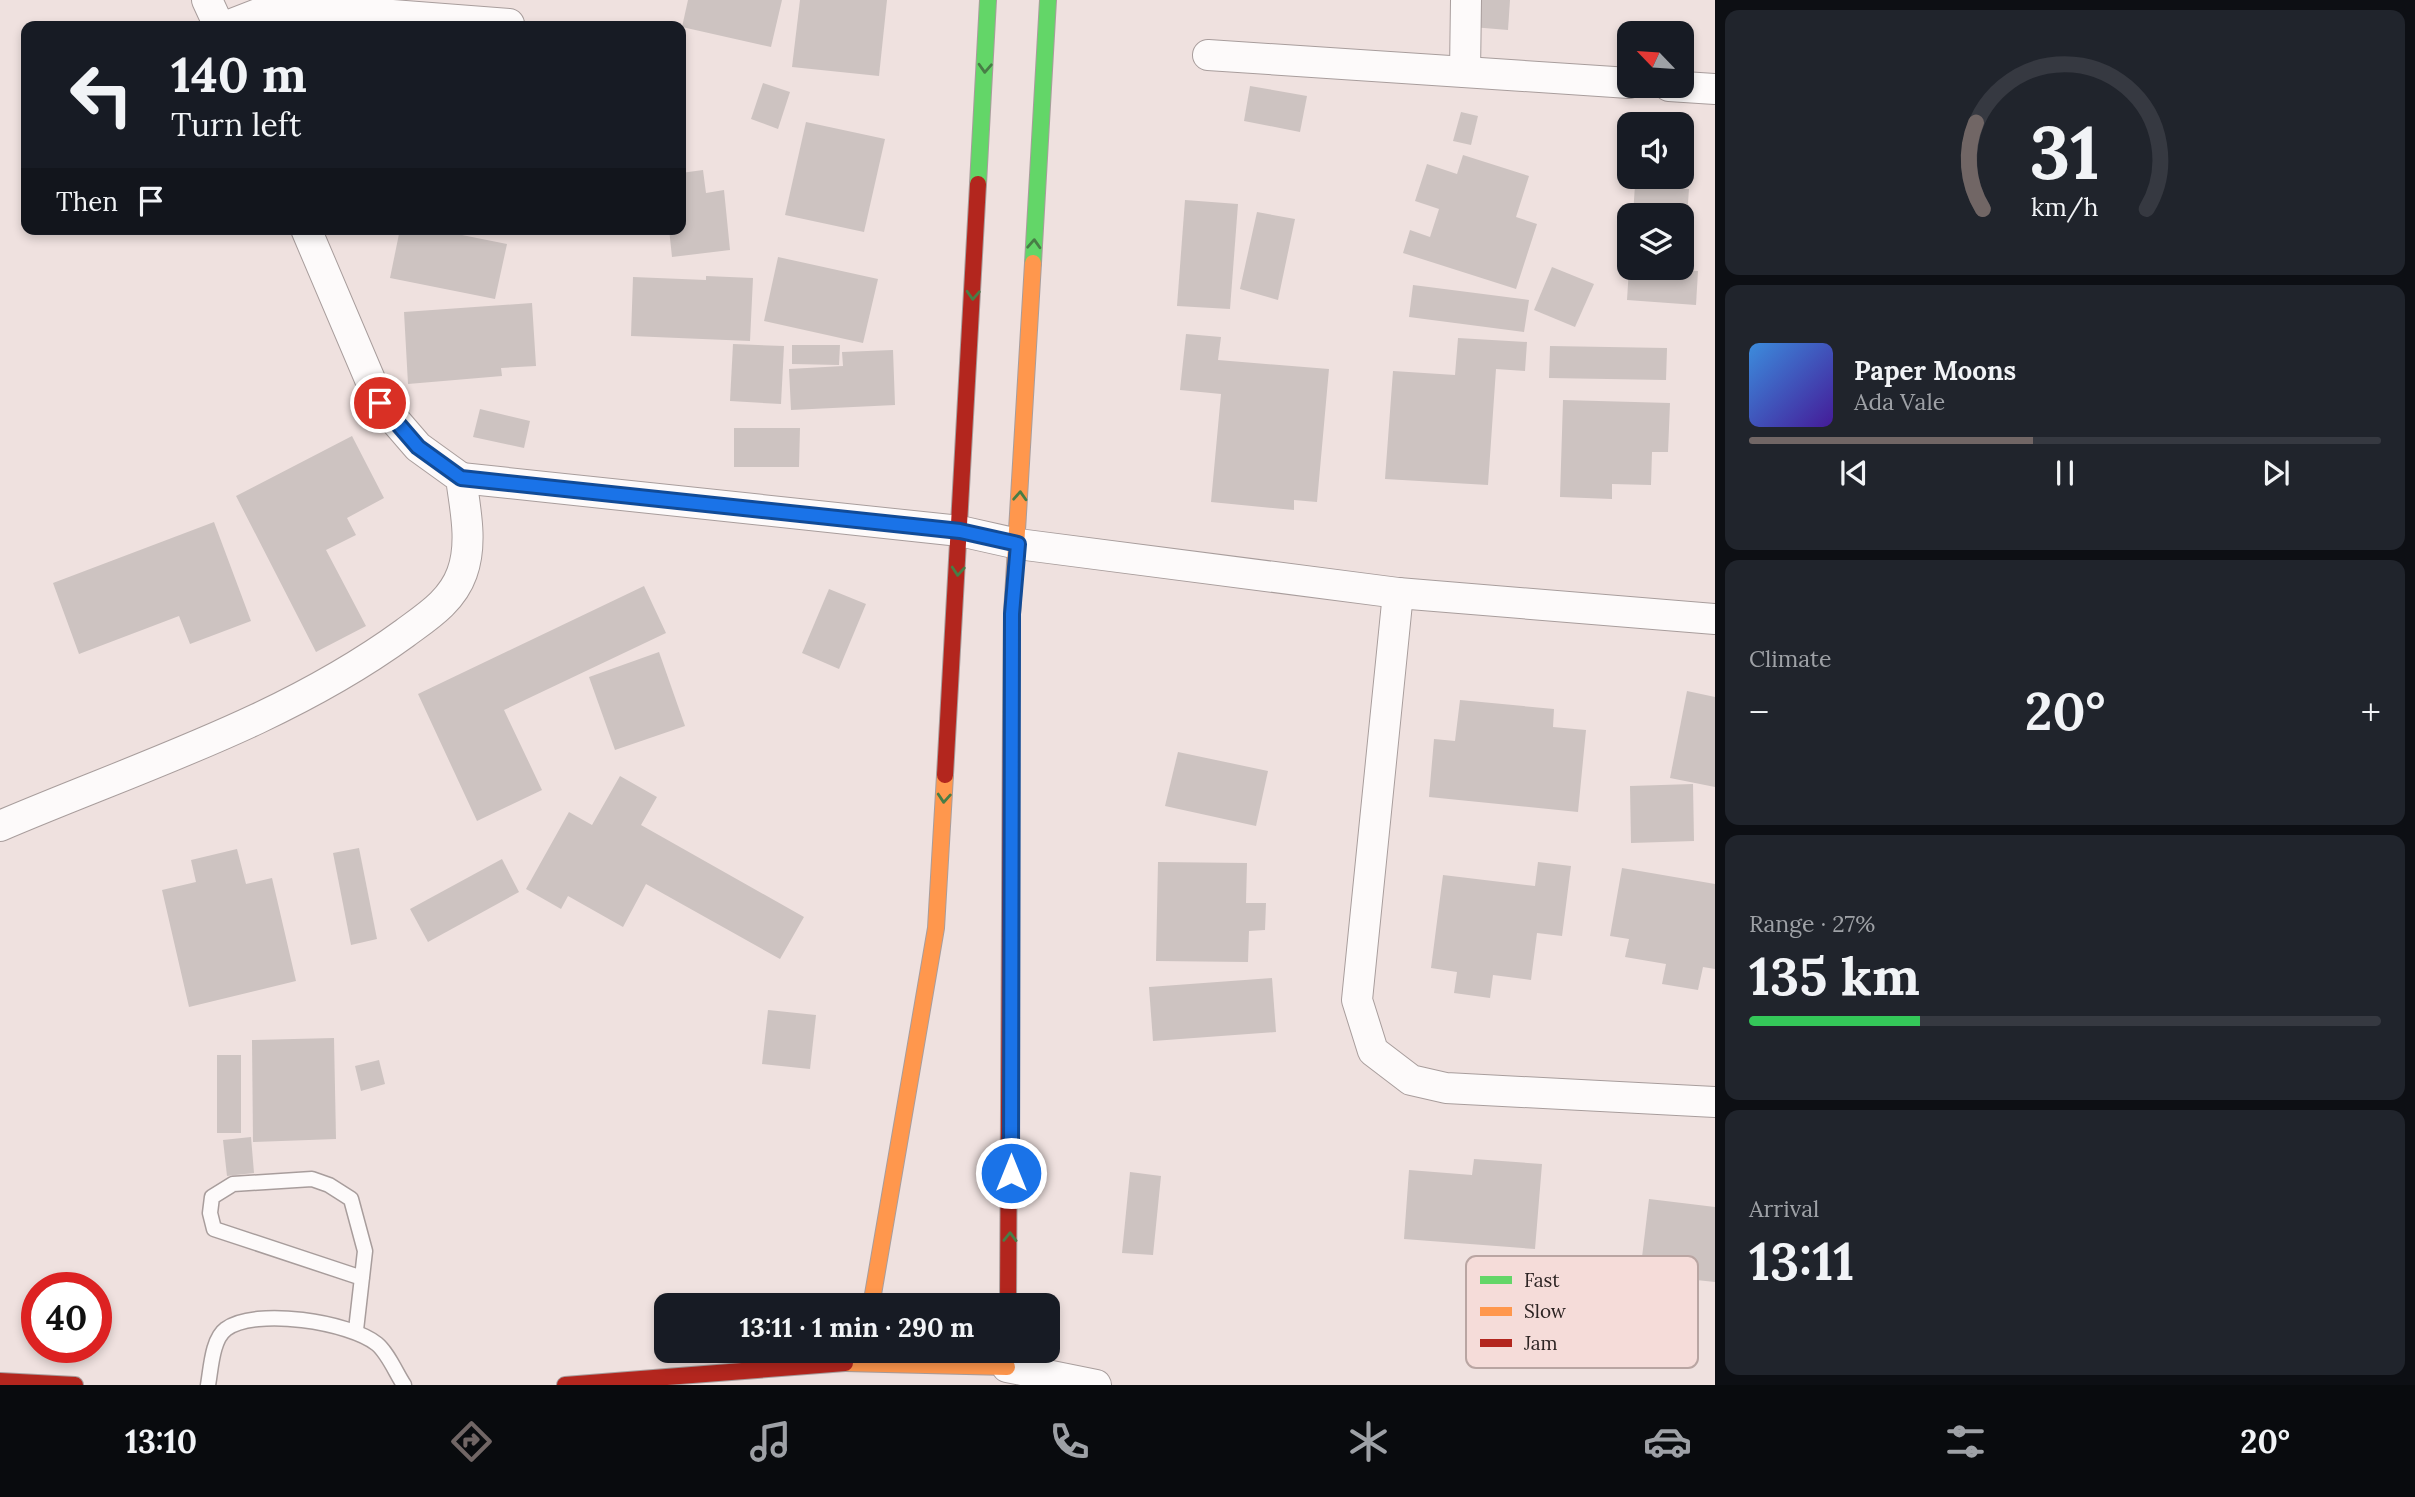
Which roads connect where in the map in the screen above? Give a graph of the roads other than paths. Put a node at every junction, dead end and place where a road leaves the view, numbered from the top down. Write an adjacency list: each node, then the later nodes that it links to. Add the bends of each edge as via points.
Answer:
1 (207, 0): 5 (street)
2 (988, 0): 15 (street, one-way to 15)
3 (1048, 0): 16 (street, one-way to 3)
4 (1466, 0): 9 (street)
5 (217, 21)
6 (240, 21): 7 (street, via 289,7)
7 (470, 21)
8 (1208, 55): 9 (street)
9 (1465, 72): 10 (street)
10 (1617, 82)
11 (1694, 88): 12 (street)
12 (1715, 89)
13 (309, 235): 14 (street, via 380,403 418,447)
14 (461, 478): 15 (street); 19 (street, via 468,525 463,572 445,603 363,663 246,726)
15 (960, 531): 16 (street); 22 (street, one-way to 22, via 936,928)
16 (1018, 544): 17 (street); 23 (street, one-way to 16, via 1012,628)
17 (1398, 593): 18 (street); 20 (street, via 1357,1000 1373,1051 1411,1080 1446,1088)
18 (1715, 619)
19 (0, 826)
20 (1715, 1102)
21 (362, 1279): 21 (lane, via 365,1251 351,1199 329,1185 312,1179 233,1184 212,1198 214,1228); 24 (lane)
22 (873, 1293)
23 (1008, 1293)
24 (356, 1330): 31 (lane, via 314,1321 241,1321 223,1330); 32 (lane, via 380,1346)
25 (790, 1363): 33 (street)
26 (862, 1363): 34 (street)
27 (947, 1363): 28 (street)
28 (1007, 1368): 35 (street)
29 (0, 1381): 30 (street)
30 (75, 1385)
31 (208, 1385)
32 (404, 1385)
33 (565, 1385)
34 (861, 1385)
35 (1096, 1385)

